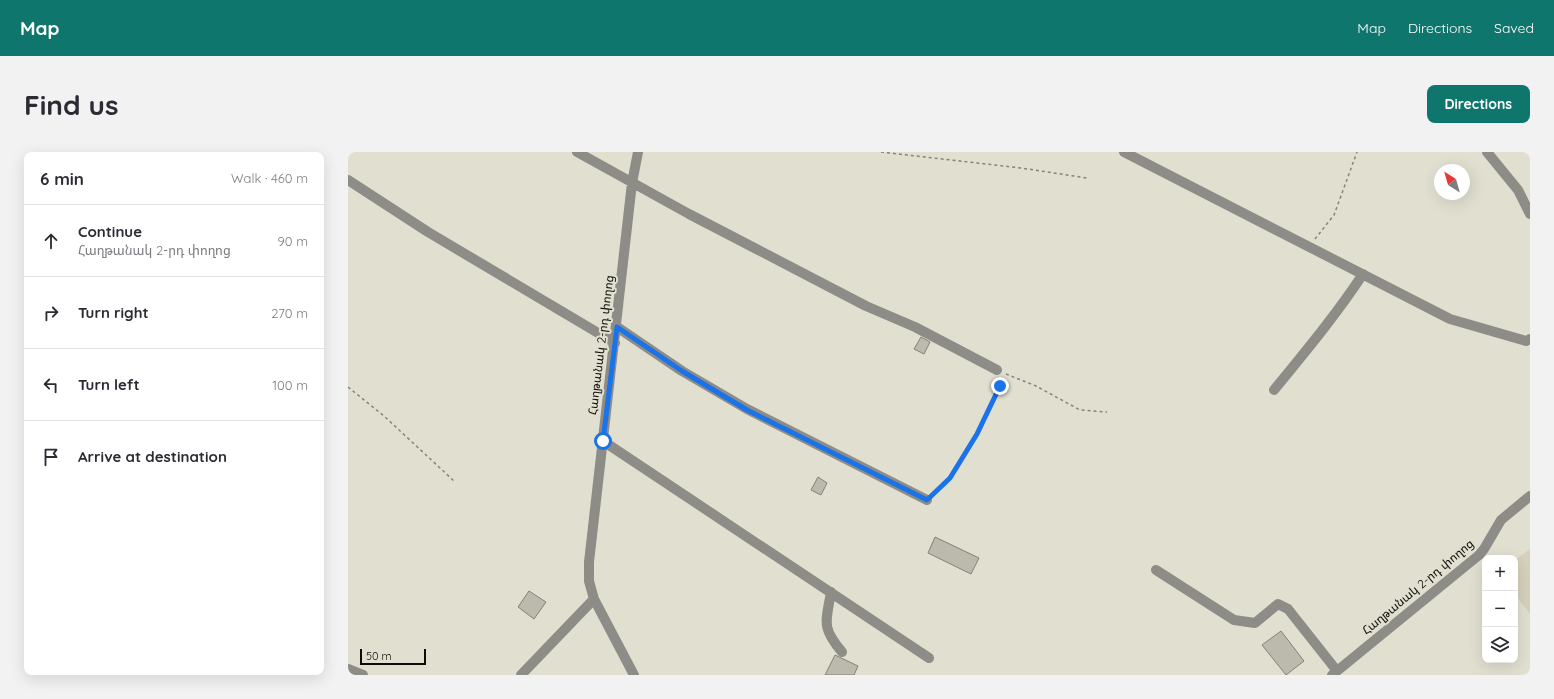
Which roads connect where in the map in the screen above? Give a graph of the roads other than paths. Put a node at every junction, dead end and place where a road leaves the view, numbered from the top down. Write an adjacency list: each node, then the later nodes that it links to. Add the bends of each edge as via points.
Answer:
1 (577, 152): 6 (street)
2 (638, 152): 6 (street, Հաղթանակ 2-րդ փողոց)
3 (1124, 152): 8 (street)
4 (1487, 152): 7 (street, via 1518,190)
5 (348, 180): 11 (street, via 428,232)
6 (632, 183): 9 (street, Հաղթանակ 2-րդ փողոց); 12 (street, via 866,306)
7 (1530, 214)
8 (1363, 274): 10 (street, via 1450,319); 13 (street, via 1327,325)
9 (617, 327): 11 (street, Հաղթանակ 2-րդ փողոց); 16 (street, via 682,371 747,410)
10 (1530, 340)
11 (615, 343): 14 (street, Հաղթանակ 2-րդ փողոց)
12 (997, 370)
13 (1274, 390)
14 (603, 441): 18 (street); 19 (street, Հաղթանակ 2-րդ փողոց, via 589,562 589,581)
15 (1530, 496): 23 (street, Հաղթանակ 2-րդ փողոց, via 1501,520 1479,555)
16 (927, 500)
17 (1156, 570): 23 (street, via 1234,620 1255,623 1278,604 1288,609)
18 (831, 592): 20 (street, via 826,625 832,640); 21 (street)
19 (594, 599): 25 (street); 26 (street, Հաղթանակ 2-րդ փողոց)
20 (842, 652)
21 (929, 658)
22 (348, 669): 24 (street)
23 (1334, 673)
24 (362, 675)
25 (521, 675)
26 (634, 675)

